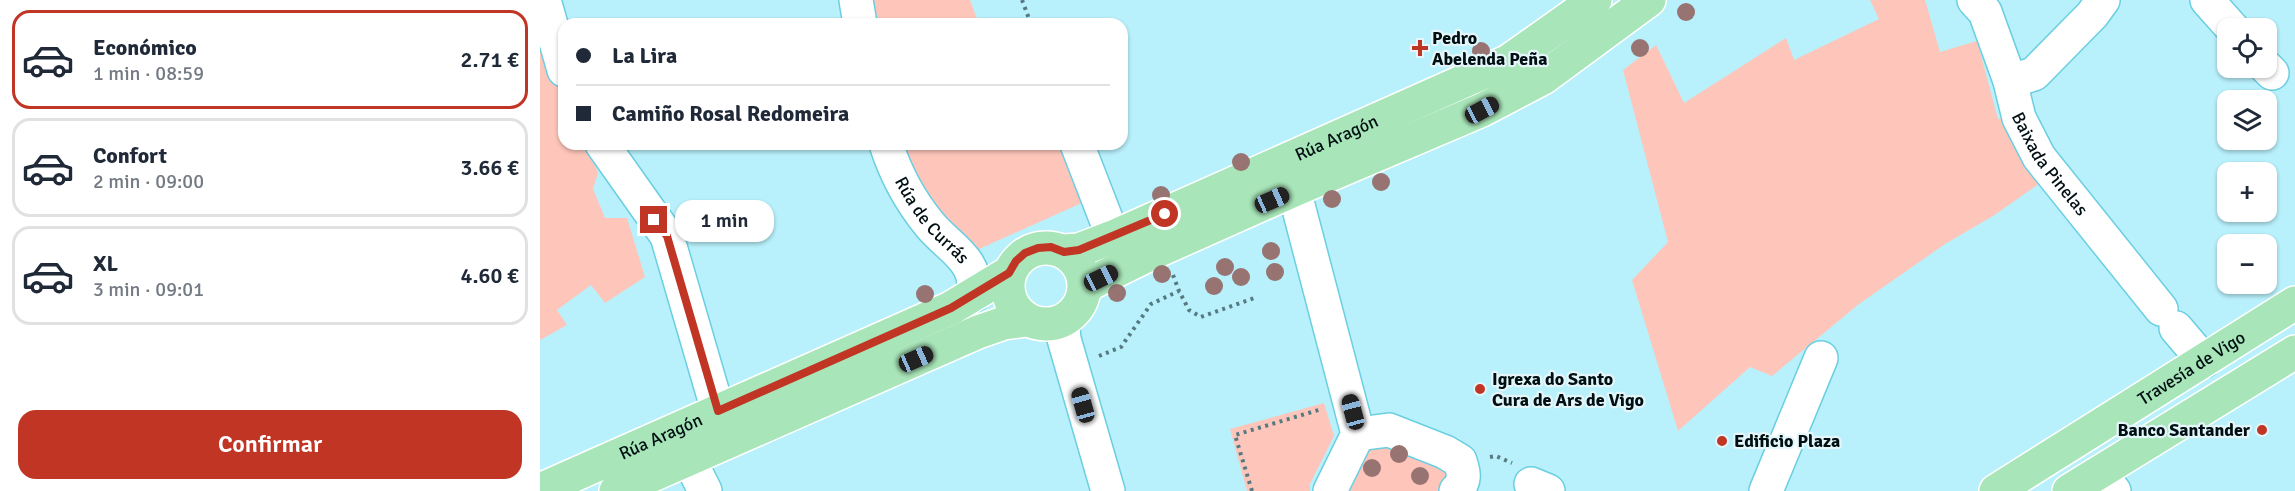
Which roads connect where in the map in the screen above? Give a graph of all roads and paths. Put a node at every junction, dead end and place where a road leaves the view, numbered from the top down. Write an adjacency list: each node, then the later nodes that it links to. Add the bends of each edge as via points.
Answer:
1 (544, 0): 12 (street)
2 (856, 0): 9 (street)
3 (1022, 0): 10 (path)
4 (1595, 0): 18 (main road, Rúa Aragón, via 1509,61)
5 (1649, 0): 17 (main road, Rúa Aragón, via 1533,83 1482,110)
6 (1974, 0): 13 (street, Baixada Pinelas, via 1984,12)
7 (2103, 0): 13 (street, via 2034,74)
8 (2207, 0): 11 (street)
9 (859, 18)
10 (1029, 18)
11 (2223, 18)
12 (558, 49)
13 (2010, 81): 30 (street, Baixada Pinelas, via 2019,118 2039,157)
14 (606, 150): 32 (street, via 667,236)
15 (889, 150): 22 (street, Rúa de Currás, via 902,182 930,225 967,262 975,282)
16 (1079, 150): 18 (street)
17 (1294, 190): 21 (main road, Rúa Aragón, via 1148,255); 33 (street, Rúa Aragón)
18 (1113, 237): 19 (main road, Rúa Aragón)
19 (1064, 252): 20 (main road, via 1038,248 1025,253); 21 (main road, via 1080,268)
20 (1009, 273): 22 (main road, Rúa Aragón); 26 (main road, via 1008,294)
21 (1084, 291): 25 (main road, via 1081,302)
22 (974, 295): 32 (main road, Rúa Aragón)
23 (1257, 297): 29 (path, via 1201,317 1188,310 1179,291 1151,304 1121,347)
24 (2295, 303): 30 (main road, Travesía de Vigo)
25 (1065, 319): 26 (main road, via 1046,325); 39 (street, via 1064,339)
26 (1026, 320): 34 (main road, Rúa Aragón, via 978,332)
27 (2295, 352): 35 (main road)
28 (1821, 358): 43 (street)
29 (1092, 359)
30 (2204, 361): 44 (main road, Travesía de Vigo)
31 (1330, 406): 40 (path, via 1235,435)
32 (718, 411): 36 (main road, Rúa Aragón)
33 (1358, 434): 41 (street); 42 (street, via 1389,430 1445,452 1460,461 1464,475)
34 (689, 459): 37 (main road, Rúa Aragón); 38 (street)
35 (2107, 482): 45 (main road)
36 (540, 490)
37 (616, 491)
38 (705, 491)
39 (1108, 491)
40 (1252, 491)
41 (1330, 491)
42 (1456, 491)
43 (1766, 491)
44 (1996, 491)
45 (2069, 491)

